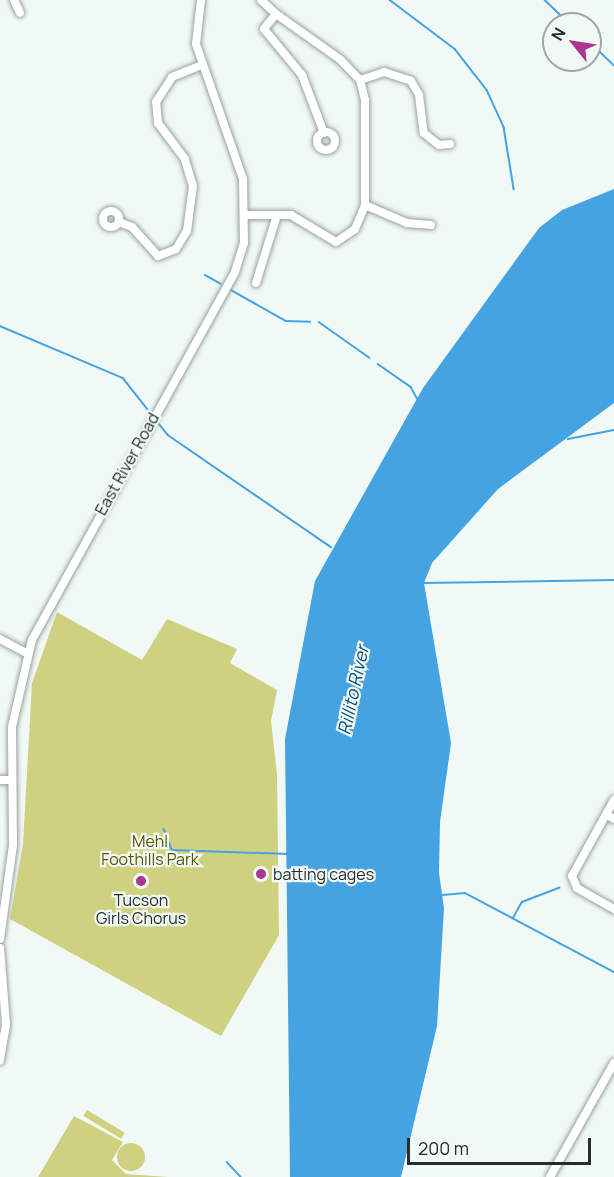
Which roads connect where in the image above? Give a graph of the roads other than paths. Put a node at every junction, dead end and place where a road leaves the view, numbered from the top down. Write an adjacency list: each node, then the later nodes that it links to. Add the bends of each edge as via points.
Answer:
1 (14, 0): 4 (street)
2 (201, 0): 6 (street, East River Road, via 196,27)
3 (261, 0): 5 (street)
4 (20, 14)
5 (276, 14): 7 (street, via 341,60); 8 (street, via 264,29 302,75)
6 (201, 65): 11 (street, East River Road, via 238,159); 13 (street, via 172,77 156,102 158,123 185,159 193,186 187,231 176,249 158,256 132,227)
7 (360, 80): 9 (street, via 384,72 411,81 419,95 424,133 439,145); 10 (street, via 365,100)
8 (324, 133)
9 (450, 144)
10 (365, 205): 12 (street, via 355,230 336,242 304,221); 14 (street, via 407,223)
11 (247, 215): 12 (street); 17 (street, East River Road, via 235,272 51,600)
12 (277, 215): 15 (street)
13 (119, 222)
14 (431, 225)
15 (256, 283)
16 (0, 639): 17 (street)
17 (27, 654): 19 (street, East River Road, via 15,699)
18 (0, 780): 19 (street)
19 (11, 780): 24 (street, East River Road, via 13,844)
20 (614, 800): 21 (street)
21 (606, 814): 22 (street); 23 (street, via 572,880)
22 (614, 819)
23 (614, 909)
24 (0, 939)
25 (0, 948): 26 (street, via 6,1025)
26 (0, 1059)
27 (614, 1063): 28 (street)
28 (550, 1177)

